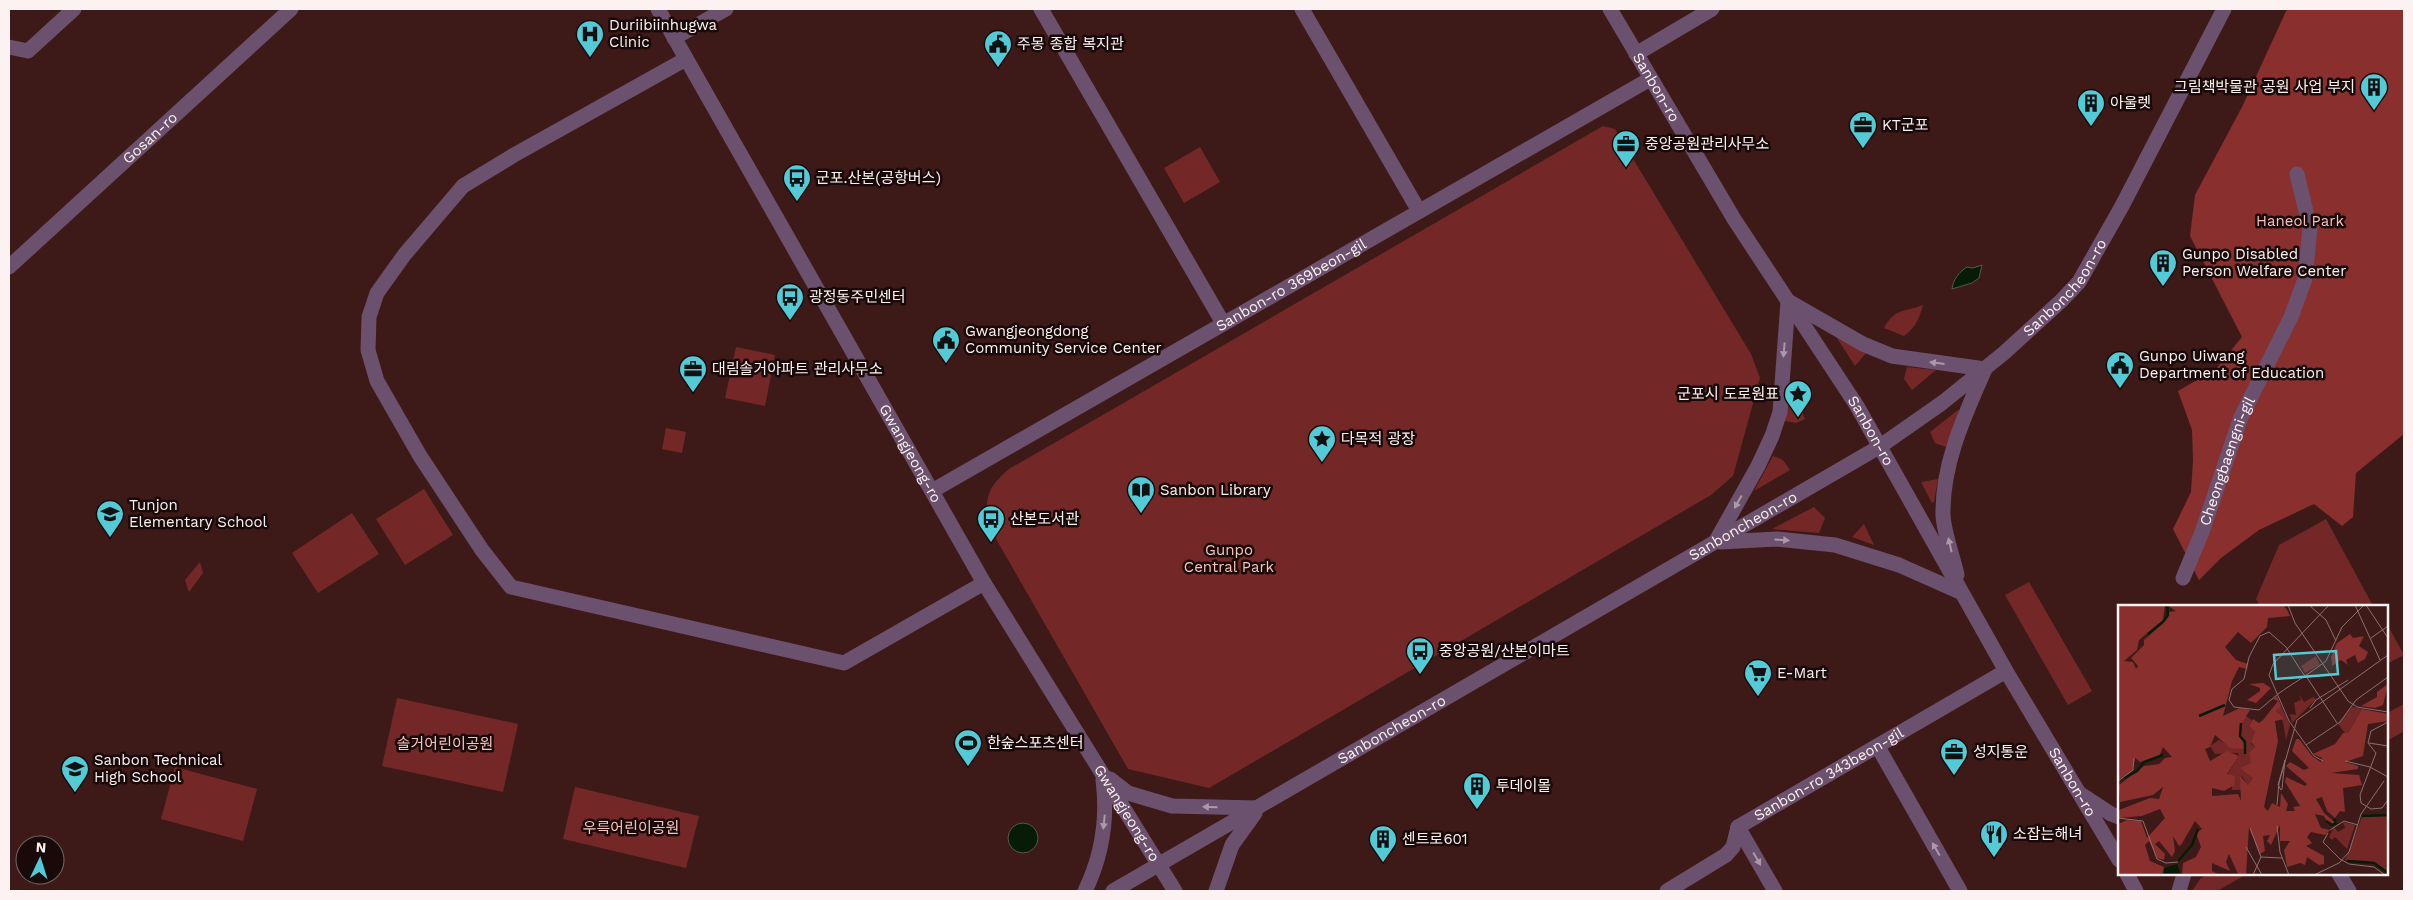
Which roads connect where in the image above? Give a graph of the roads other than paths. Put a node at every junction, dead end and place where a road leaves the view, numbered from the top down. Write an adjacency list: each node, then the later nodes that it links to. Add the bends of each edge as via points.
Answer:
1 (74, 9): 11 (street, via 28,51)
2 (291, 9): 17 (street, Gosan-ro)
3 (658, 9): 10 (street, Gwangjeong-ro)
4 (726, 9): 10 (street)
5 (1041, 9): 19 (street)
6 (1302, 9): 16 (street)
7 (1610, 9): 12 (street, Sanbon-ro)
8 (1712, 9): 12 (street)
9 (2224, 9): 20 (street, Sanboncheon-ro, via 2079,282)
10 (674, 38): 13 (street, Gwangjeong-ro)
11 (9, 47)
12 (1636, 54): 14 (street, Sanbon-ro)
13 (686, 59): 22 (street, Gwangjeong-ro); 25 (street, via 463,186 377,293 369,317 368,350 378,381 420,456 510,587 735,639 844,663)
14 (1650, 79): 16 (street, Sanbon-ro 369beon-gil); 18 (street, Sanbon-ro)
15 (2297, 174): 24 (street, Cheongbaengni-gil, via 2310,228 2305,279 2241,417)
16 (1418, 211): 19 (street, Sanbon-ro 369beon-gil)
17 (9, 267)
18 (1788, 301): 20 (street, one-way to 18, via 1892,356 1863,344); 21 (street, Sanbon-ro, via 1857,406); 23 (street, one-way to 23, via 1780,412 1772,436)
19 (1223, 324): 22 (street, Sanbon-ro 369beon-gil)
20 (1985, 368): 21 (street, Sanboncheon-ro, via 1942,403); 26 (street, one-way to 20, via 1943,516 1953,445)
21 (1879, 446): 23 (street, Sanboncheon-ro); 26 (street, Sanbon-ro)
22 (932, 491): 25 (street, Gwangjeong-ro)
23 (1716, 542): 26 (street, one-way to 26, via 1777,539 1835,545 1899,565); 31 (street, Sanboncheon-ro)
24 (2183, 578)
25 (984, 583): 29 (street, Gwangjeong-ro)
26 (1962, 593): 27 (street, Sanbon-ro)
27 (2006, 670): 28 (street, Sanbon-ro 343beon-gil); 30 (street, Sanbon-ro)
28 (1878, 747): 33 (street, Sanbon-ro 343beon-gil); 45 (street, one-way to 28)
29 (1102, 773): 31 (street, one-way to 29, via 1172,806 1128,793); 35 (street, Gwangjeong-ro); 39 (street, one-way to 39, via 1106,803 1102,839 1096,867)
30 (2078, 792): 32 (street); 34 (street, Sanbon-ro)
31 (1259, 808): 35 (street, Sanboncheon-ro); 42 (street, via 1232,845)
32 (2118, 817)
33 (1738, 827): 43 (street, Sanbon-ro 343beon-gil, via 1726,855); 44 (street, one-way to 44)
34 (2118, 858)
35 (1158, 865): 40 (street, Sanboncheon-ro); 41 (street, Gwangjeong-ro)
36 (2128, 875): 46 (street)
37 (2184, 875): 47 (street)
38 (2340, 875): 48 (street)
39 (1085, 891)
40 (1113, 891)
41 (1175, 891)
42 (1216, 891)
43 (1667, 891)
44 (1775, 891)
45 (1960, 891)
46 (2136, 891)
47 (2179, 891)
48 (2349, 891)

